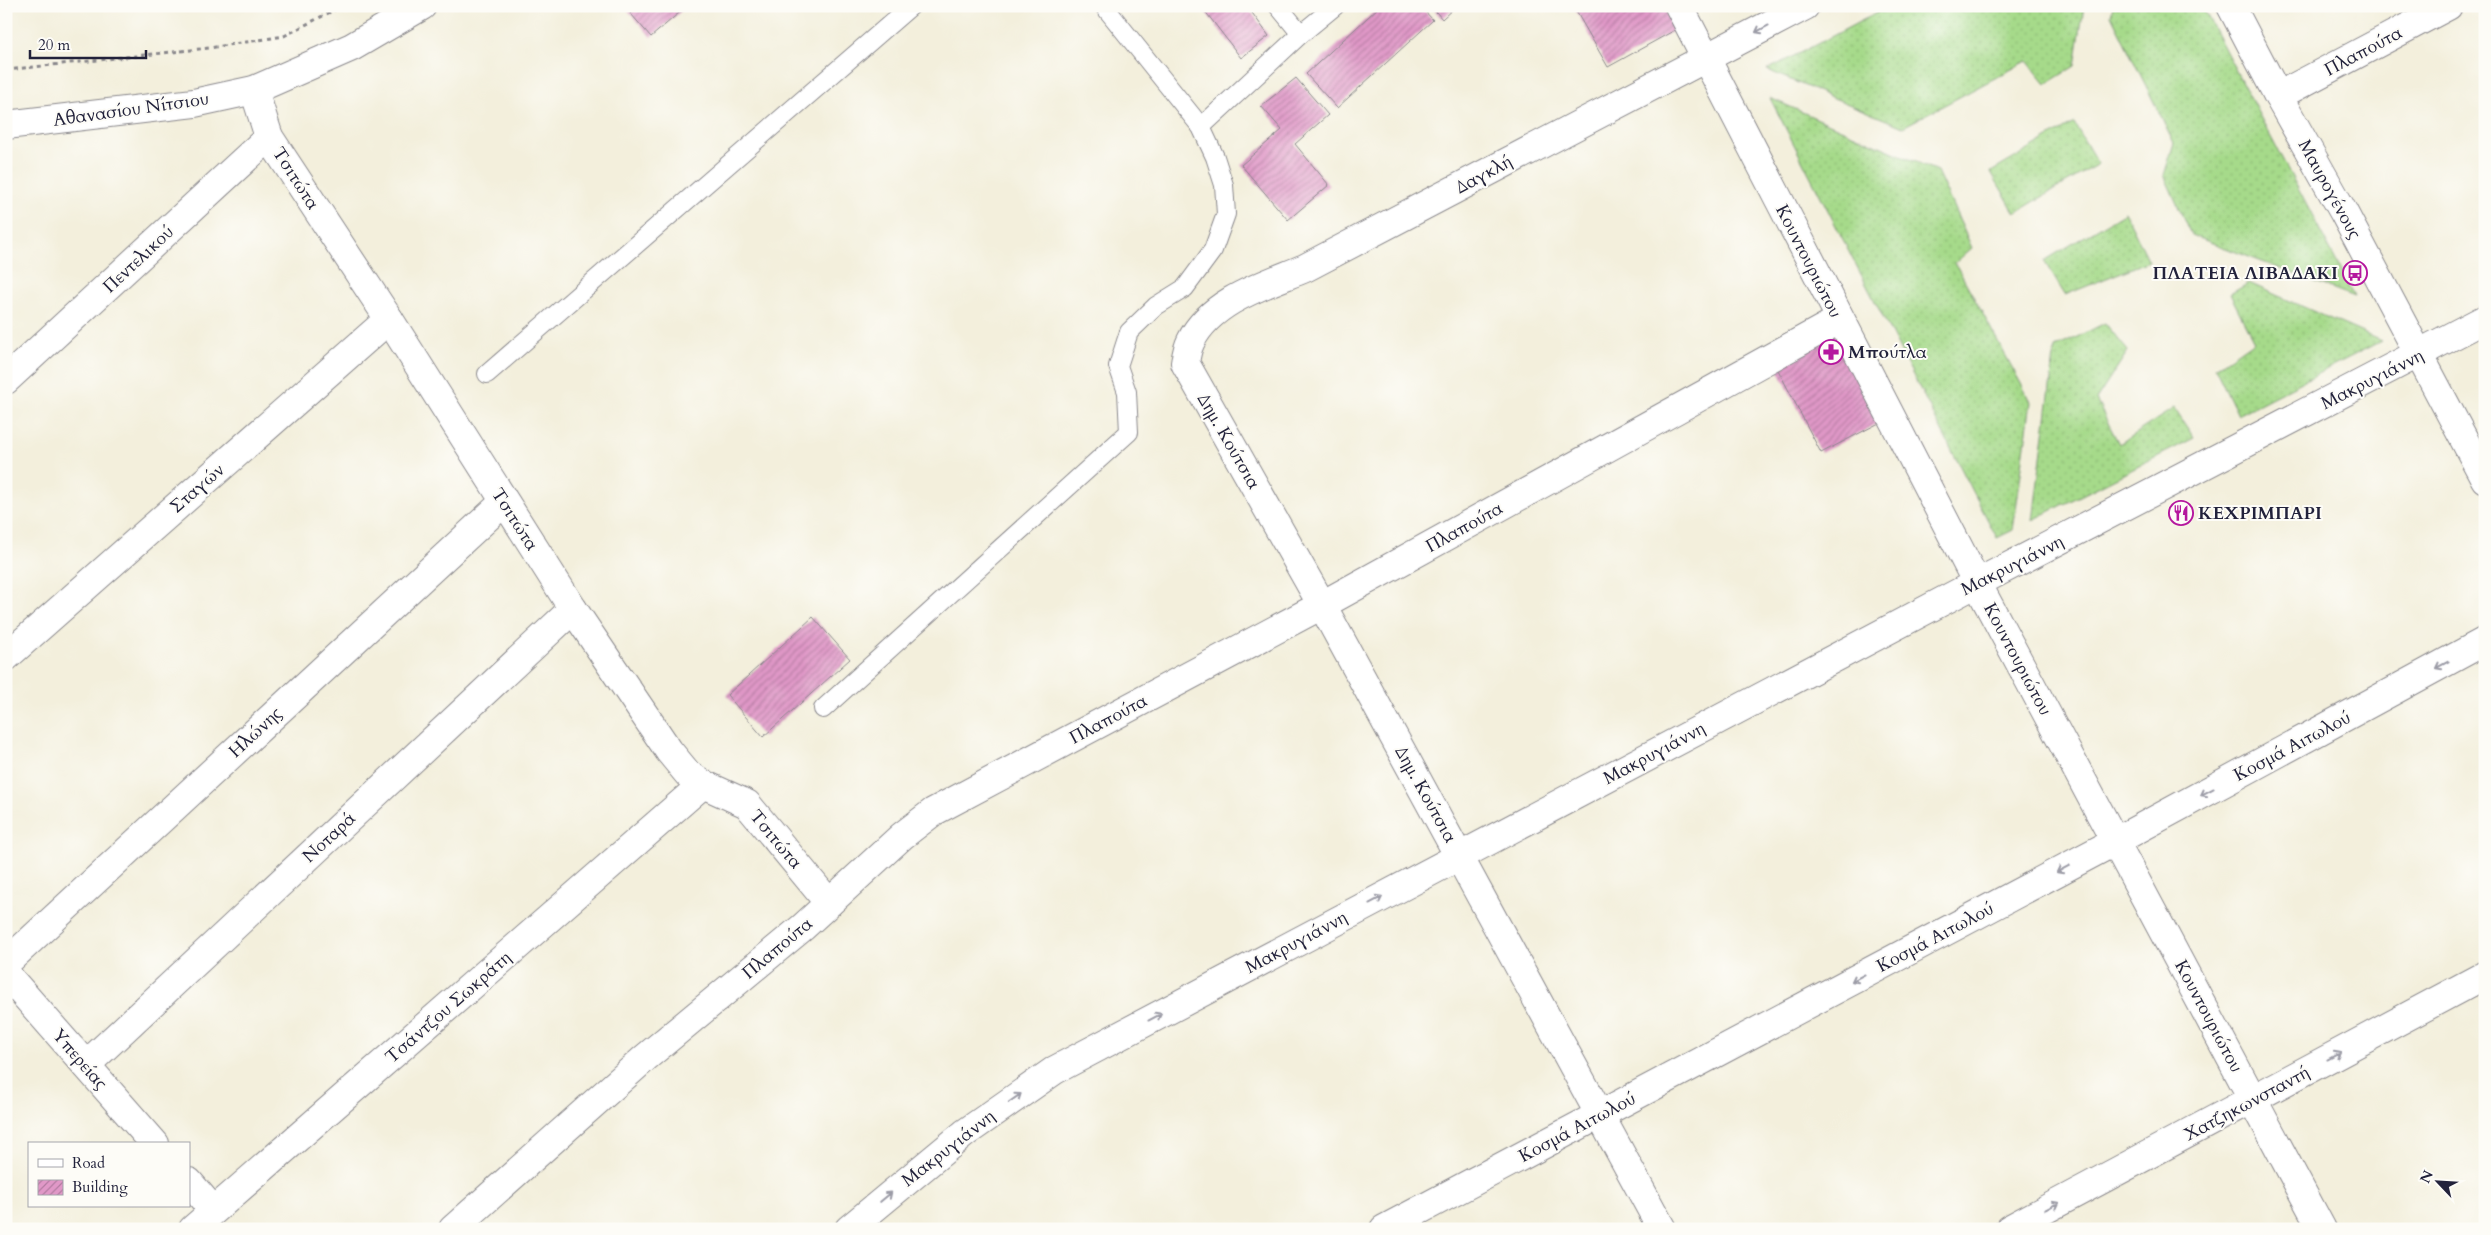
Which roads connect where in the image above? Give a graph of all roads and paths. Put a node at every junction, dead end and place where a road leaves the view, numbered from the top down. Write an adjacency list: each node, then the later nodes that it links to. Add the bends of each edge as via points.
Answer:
1 (342, 6): 13 (path, via 284,36 210,48)
2 (422, 6): 14 (street, via 352,47)
3 (911, 6): 24 (lane)
4 (1104, 6): 17 (lane)
5 (1278, 6): 11 (lane)
6 (1335, 6): 11 (lane)
7 (1679, 6): 12 (street, Κουντουριώτου)
8 (1805, 6): 12 (street, Δαγκλή, one-way to 12)
9 (2231, 6): 15 (street, Μαυρογένους)
10 (2448, 6): 15 (street, Πλαπούτα)
11 (1301, 34): 17 (lane)
12 (1706, 58): 21 (street, Κουντουριώτου); 23 (street, Δαγκλή, via 1306,268 1236,300 1202,325 1190,341)
13 (6, 70)
14 (254, 90): 16 (street, Αθανασίου Νίτσιου, via 194,103); 18 (street, Τσιτώτα)
15 (2278, 96): 22 (street, Μαυρογένους)
16 (6, 125)
17 (1201, 127): 33 (lane, via 1224,185 1226,214 1213,250 1185,288 1156,306 1129,332 1118,366 1127,392 1129,432)
18 (269, 137): 19 (street, Τσιτώτα); 25 (street, Πεντελικού)
19 (388, 319): 27 (street, Τσιτώτα); 32 (street, Σταγών)
20 (2485, 319): 22 (street, Μακρυγιάννη)
21 (1839, 320): 28 (street, Κουντουριώτου); 29 (street, Πλαπούτα)
22 (2419, 354): 26 (street, Μαυρογένους); 28 (street, Μακρυγιάννη)
23 (1185, 363): 29 (street, Δημ. Κούτσια)
24 (487, 374)
25 (6, 380)
26 (2485, 479)
27 (504, 502): 30 (street, Τσιτώτα); 38 (street, Ηλώνης)
28 (1977, 583): 35 (street, Κουντουριώτου); 36 (street, Μακρυγιάννη)
29 (1322, 605): 36 (street, Δημ. Κούτσια); 37 (street, Πλαπούτα, via 933,812)
30 (573, 609): 34 (street, Τσιτώτα, via 669,751 688,774); 41 (street, Νοταρά)
31 (2485, 642): 35 (street, Κοσμά Αιτωλού, one-way to 35)
32 (6, 657)
33 (823, 710)
34 (703, 784): 37 (street, Τσιτώτα, via 747,804); 46 (street, Τσάντζου Σωκράτη)
35 (2116, 841): 42 (street, Κουντουριώτου); 43 (street, Κοσμά Αιτωλού, one-way to 43)
36 (1460, 856): 43 (street, Δημ. Κούτσια); 49 (street, Μακρυγιάννη, one-way to 36, via 965,1133 1055,1070)
37 (829, 903): 48 (street, Πλαπούτα, via 645,1058)
38 (6, 963)
39 (6, 974): 41 (street, Υπερείας)
40 (2485, 975): 42 (street, Χατζηκωνσταντή, one-way to 40)
41 (86, 1065): 44 (street, Υπερείας)
42 (2254, 1100): 52 (street, Χατζηκωνσταντή, one-way to 42); 53 (street, Κουντουριώτου)
43 (1601, 1114): 50 (street, Κοσμά Αιτωλού); 51 (street, Δημ. Κούτσια)
44 (153, 1142)
45 (190, 1183): 46 (street)
46 (213, 1210): 47 (street, Τσάντζου Σωκράτη)
47 (193, 1229)
48 (454, 1229)
49 (849, 1229)
50 (1384, 1229)
51 (1662, 1229)
52 (2009, 1229)
53 (2322, 1229)

